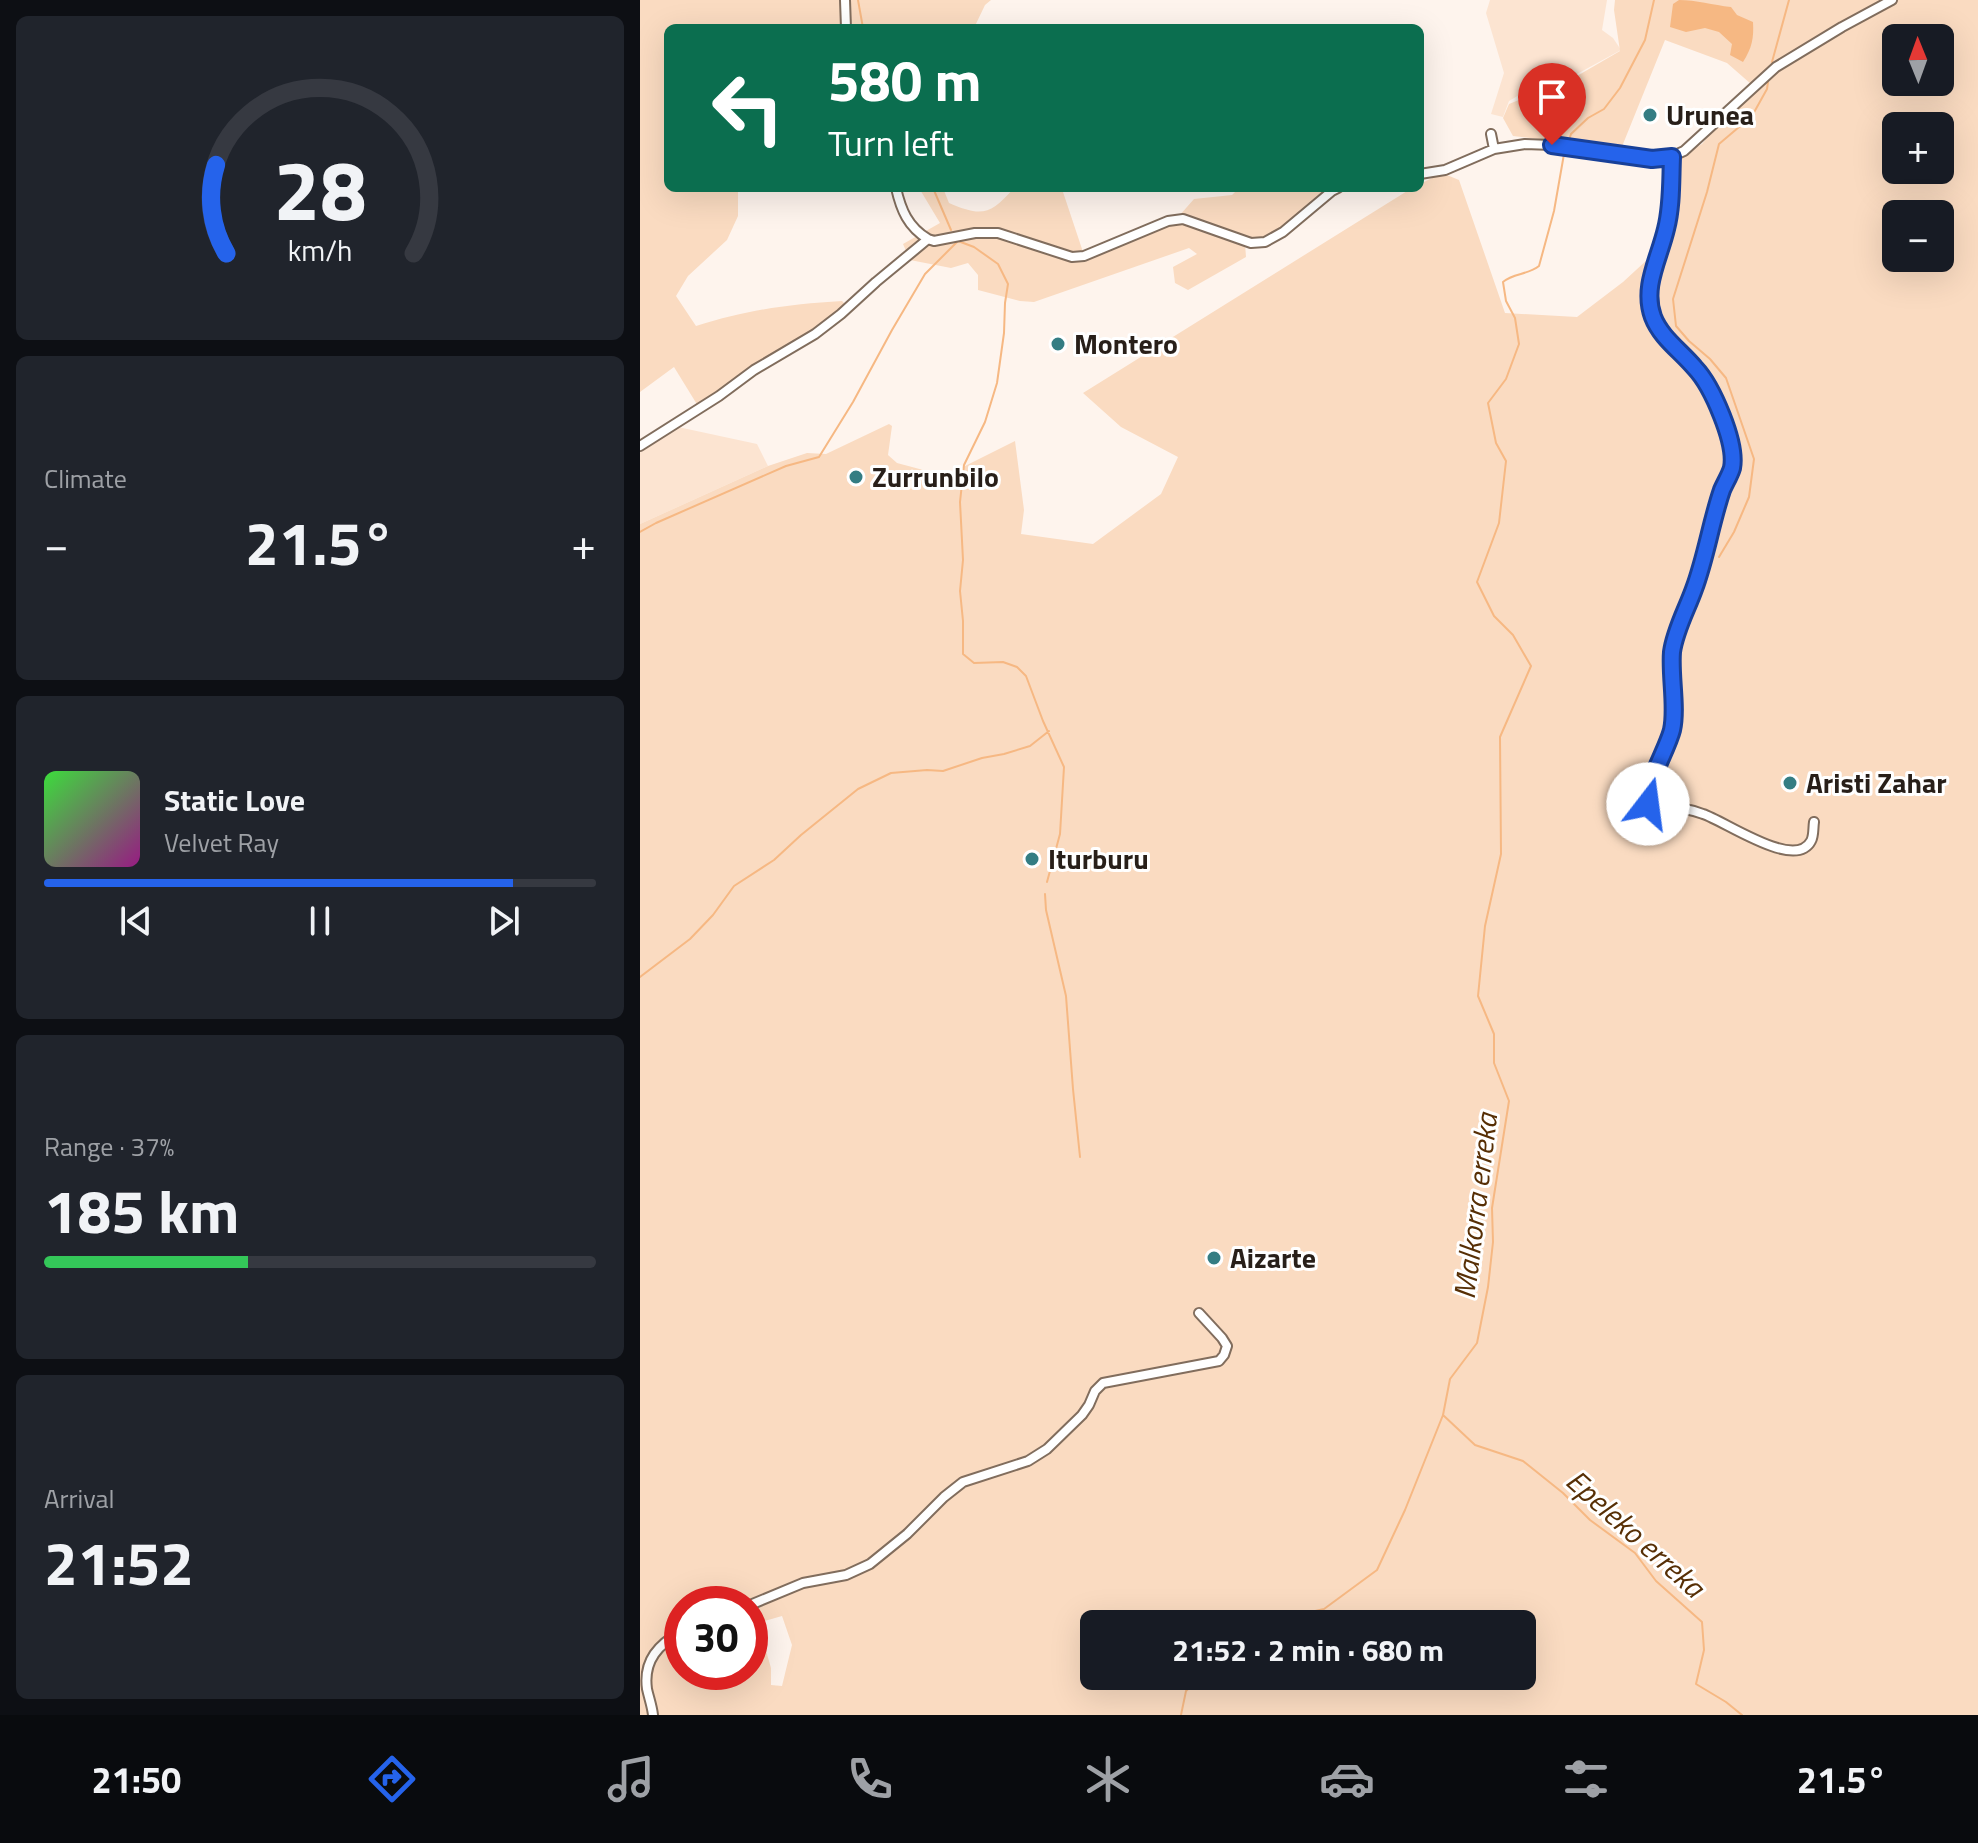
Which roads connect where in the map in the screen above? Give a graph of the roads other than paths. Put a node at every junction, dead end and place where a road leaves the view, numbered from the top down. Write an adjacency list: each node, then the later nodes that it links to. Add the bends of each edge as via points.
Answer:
1 (845, 0): 3 (street)
2 (1892, 0): 6 (street, via 1776,67)
3 (846, 24)
4 (1491, 134): 5 (street)
5 (1494, 149): 6 (street, via 1552,145); 7 (street)
6 (1672, 157): 12 (street, via 1671,202 1648,299 1668,342 1712,392 1731,440 1732,467 1672,651 1673,728 1648,804 1706,814 1757,841 1794,852 1811,842)
7 (1424, 173)
8 (897, 192): 10 (street, via 909,223)
9 (1331, 192): 10 (street, via 1265,242 1251,243 1183,219 1072,257 998,233)
10 (928, 239): 11 (street, via 815,334)
11 (640, 446)
12 (1814, 822)
13 (1199, 1313): 14 (street, via 1227,1346 1219,1361 1103,1383 1082,1415 1047,1449 1028,1461 963,1482 870,1564)
14 (768, 1598)
15 (664, 1642): 16 (street, via 647,1672)
16 (653, 1715)

